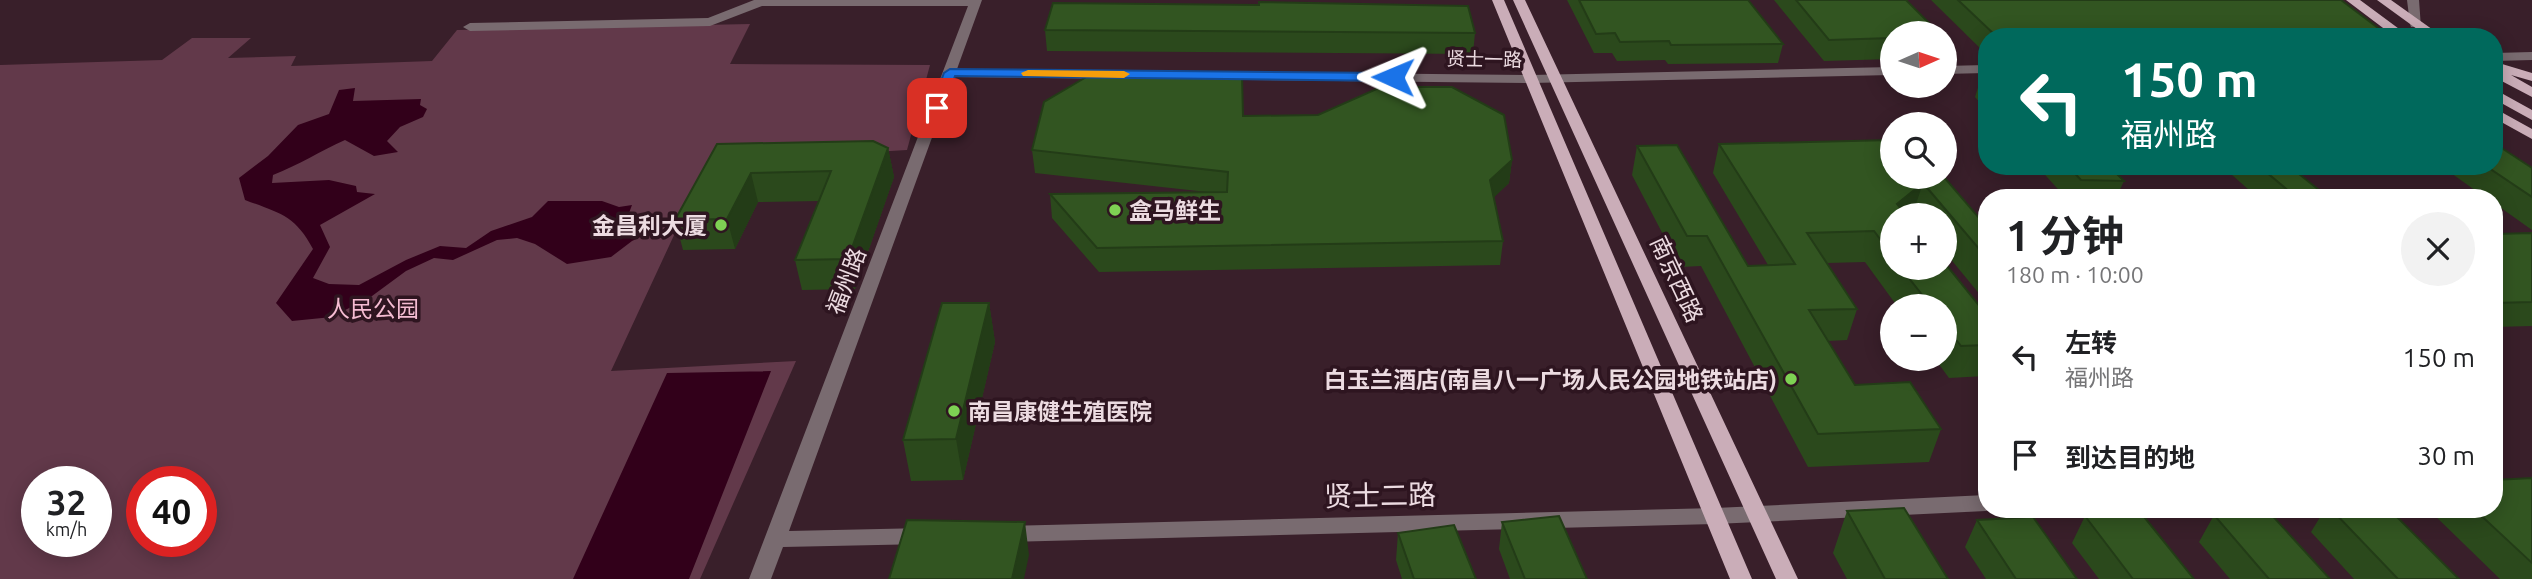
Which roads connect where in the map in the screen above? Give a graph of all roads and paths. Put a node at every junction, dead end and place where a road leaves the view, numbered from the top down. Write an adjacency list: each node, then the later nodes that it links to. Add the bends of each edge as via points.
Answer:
1 (1498, 0): 22 (main road)
2 (1519, 0): 21 (main road, 南京西路)
3 (2344, 0): 7 (main road)
4 (2383, 0): 8 (main road)
5 (2413, 0): 8 (street)
6 (976, 1): 9 (street, via 760,2 710,22); 18 (street, 福州路)
7 (2357, 3): 10 (main road)
8 (2416, 24): 11 (main road)
9 (470, 27)
10 (2392, 28)
11 (2422, 28)
12 (2532, 56): 13 (street)
13 (2503, 57)
14 (2503, 68): 20 (main road)
15 (1957, 69): 16 (street)
16 (1978, 69)
17 (1880, 71): 21 (street, 贤士一路)
18 (950, 73): 22 (street, 贤士一路); 33 (street, 福州路)
19 (2503, 76): 23 (main road)
20 (2532, 77)
21 (1555, 78): 22 (street, 贤士一路); 29 (main road, 南京西路)
22 (1531, 79): 30 (main road)
23 (2532, 93)
24 (2503, 98): 25 (main road)
25 (2532, 116)
26 (2503, 117): 27 (main road)
27 (2532, 135)
28 (1978, 503): 29 (street, 贤士二路)
29 (1757, 513): 30 (street, 贤士二路); 36 (main road, 南京西路)
30 (1715, 516): 31 (street, 贤士二路); 35 (main road)
31 (982, 534)
32 (941, 535): 33 (street)
33 (775, 540): 34 (street, 福州路)
34 (760, 579)
35 (1741, 579)
36 (1787, 579)

